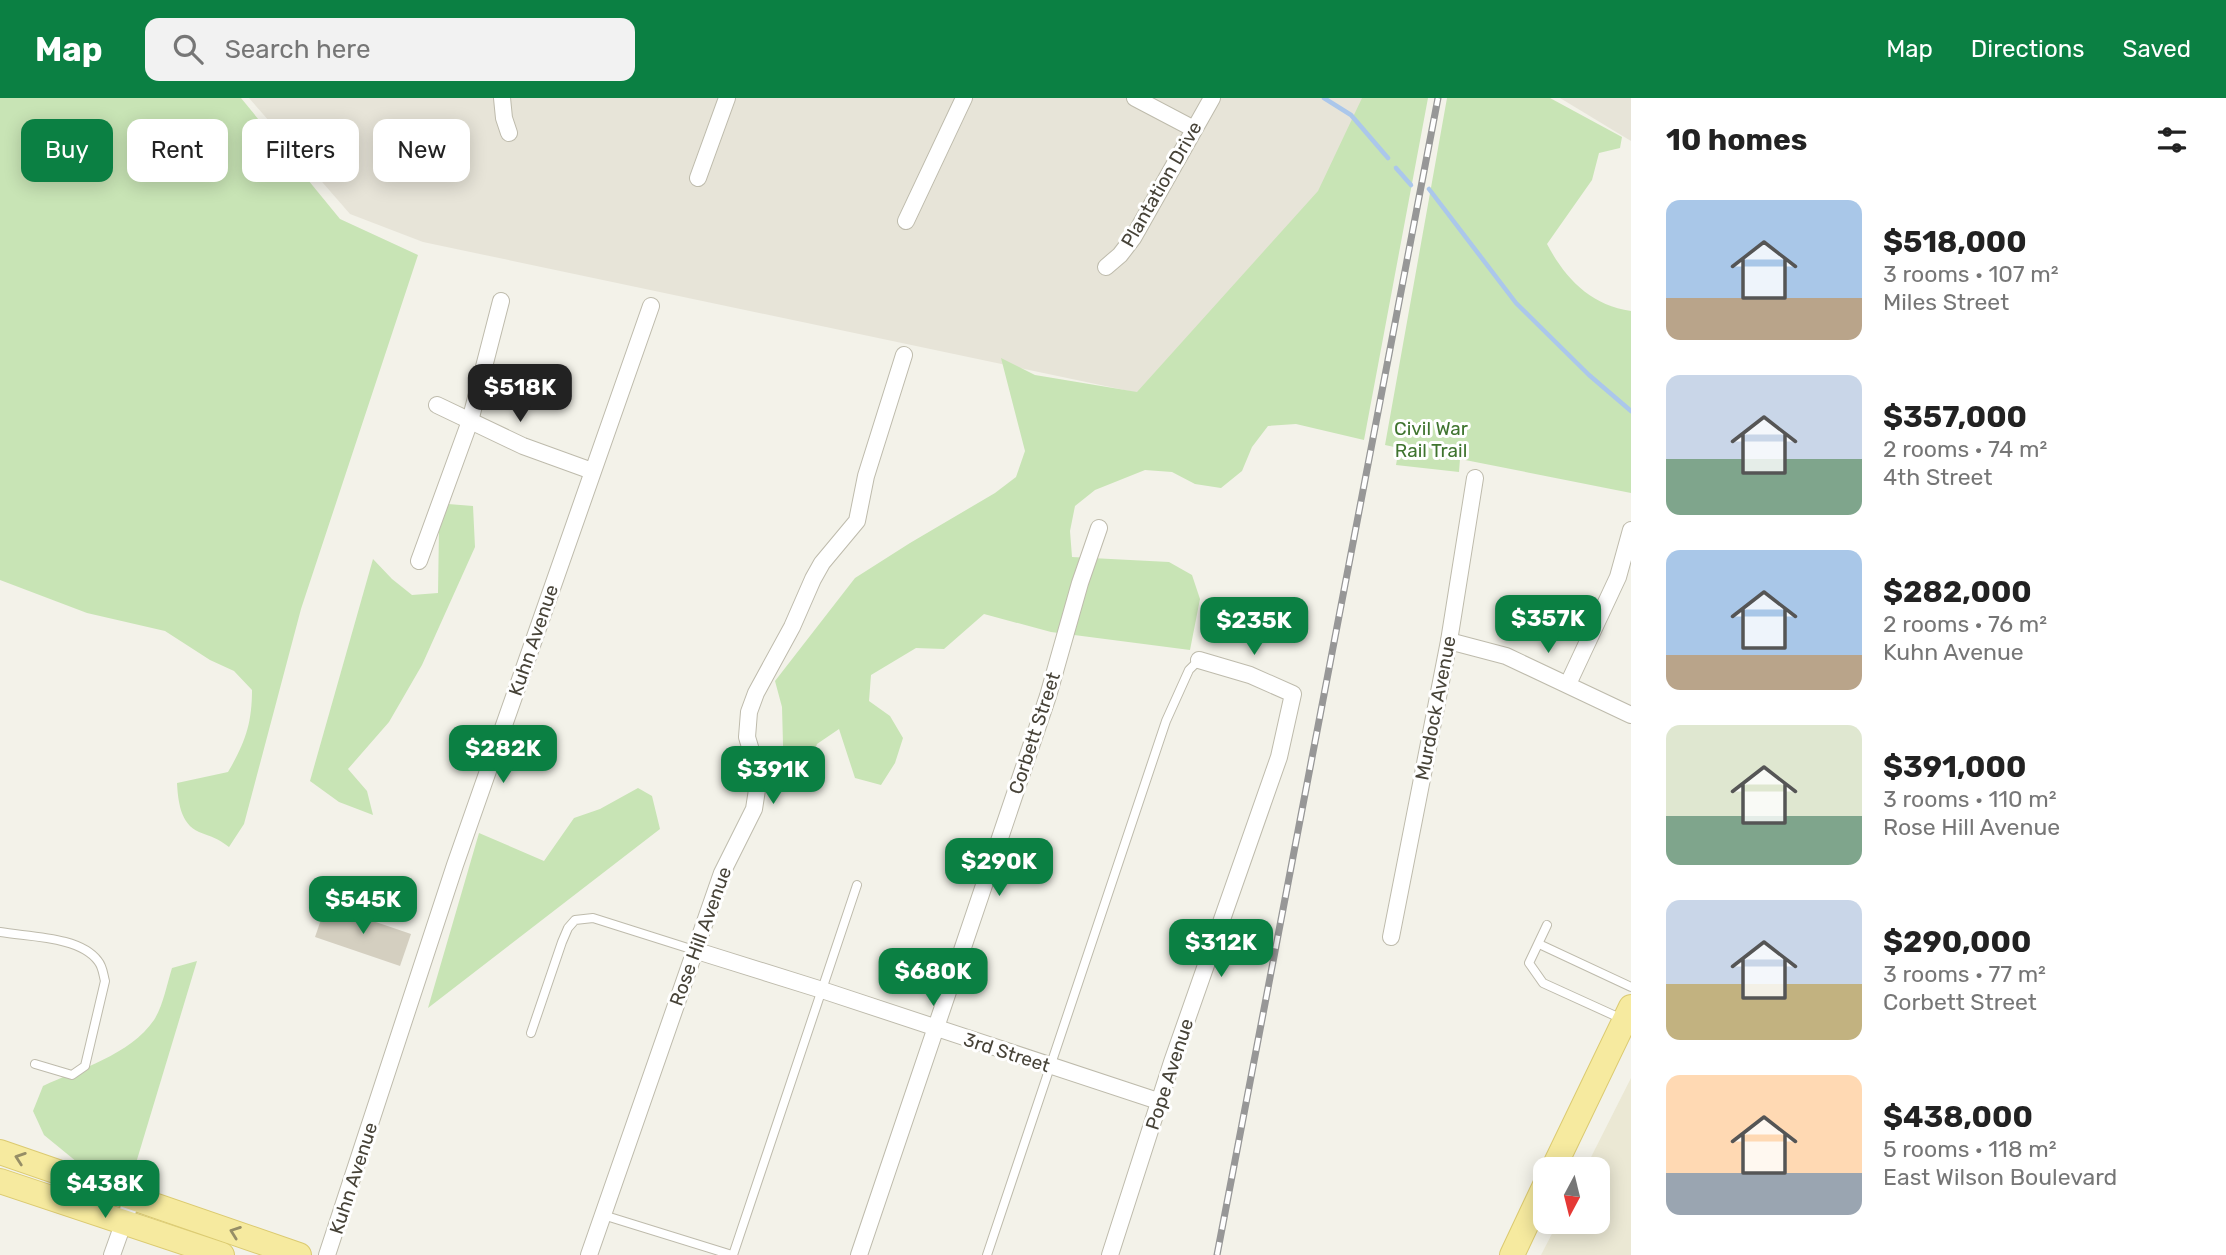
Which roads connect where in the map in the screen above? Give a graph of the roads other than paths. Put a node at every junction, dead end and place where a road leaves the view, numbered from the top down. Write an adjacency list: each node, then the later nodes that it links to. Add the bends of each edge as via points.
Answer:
1 (502, 98): 7 (street)
2 (727, 98): 8 (street)
3 (964, 98): 9 (street)
4 (1135, 98): 6 (street)
5 (1212, 98): 6 (street, Plantation Drive)
6 (1194, 129): 10 (street, Plantation Drive, via 1133,238)
7 (509, 133)
8 (698, 178)
9 (906, 221)
10 (1106, 267)
11 (501, 302): 15 (street)
12 (651, 306): 16 (street, Kuhn Avenue)
13 (904, 355): 30 (street, Rose Hill Avenue, via 866,476 857,521 822,563 749,712 747,737 756,761 758,791)
14 (437, 405): 15 (street)
15 (470, 421): 16 (street); 20 (street)
16 (592, 471): 49 (street, Kuhn Avenue, via 455,865)
17 (1475, 478): 21 (street, Murdock Avenue)
18 (1099, 528): 34 (street, Corbett Street, via 1048,696)
19 (1631, 530): 23 (street, via 1618,578)
20 (419, 561)
21 (1449, 640): 23 (street, via 1506,656); 28 (street, Murdock Avenue)
22 (1199, 660): 37 (lane, via 1189,670 1166,721); 38 (street, Pope Avenue, via 1293,694 1279,757)
23 (1568, 684): 24 (street)
24 (1631, 715)
25 (857, 886): 32 (lane)
26 (1548, 925): 29 (lane)
27 (0, 932): 36 (lane, via 40,936 78,947 102,967 105,981 85,1066 72,1075)
28 (1391, 937)
29 (1539, 944): 31 (lane); 33 (lane, via 1529,963 1544,983)
30 (694, 950): 32 (street, 3rd Street); 35 (lane, via 593,918 575,920 562,942); 44 (street, Rose Hill Avenue)
31 (1631, 987)
32 (822, 989): 34 (street, 3rd Street); 51 (lane)
33 (1628, 1013): 40 (main road)
34 (935, 1029): 37 (street, 3rd Street); 52 (street, Corbett Street)
35 (531, 1033)
36 (36, 1064)
37 (1049, 1067): 38 (street, 3rd Street); 53 (lane)
38 (1161, 1102): 54 (street, Pope Avenue)
39 (0, 1152): 42 (main road, one-way to 39)
40 (1559, 1157)
41 (0, 1181): 45 (main road)
42 (133, 1196): 45 (street); 48 (main road, one-way to 42)
43 (1533, 1210): 55 (main road)
44 (603, 1215): 50 (street, Rose Hill Avenue); 51 (lane)
45 (124, 1222): 46 (main road); 47 (street)
46 (211, 1253)
47 (113, 1255)
48 (299, 1255)
49 (327, 1255)
50 (589, 1255)
51 (733, 1255)
52 (859, 1255)
53 (987, 1255)
54 (1110, 1255)
55 (1512, 1255)

